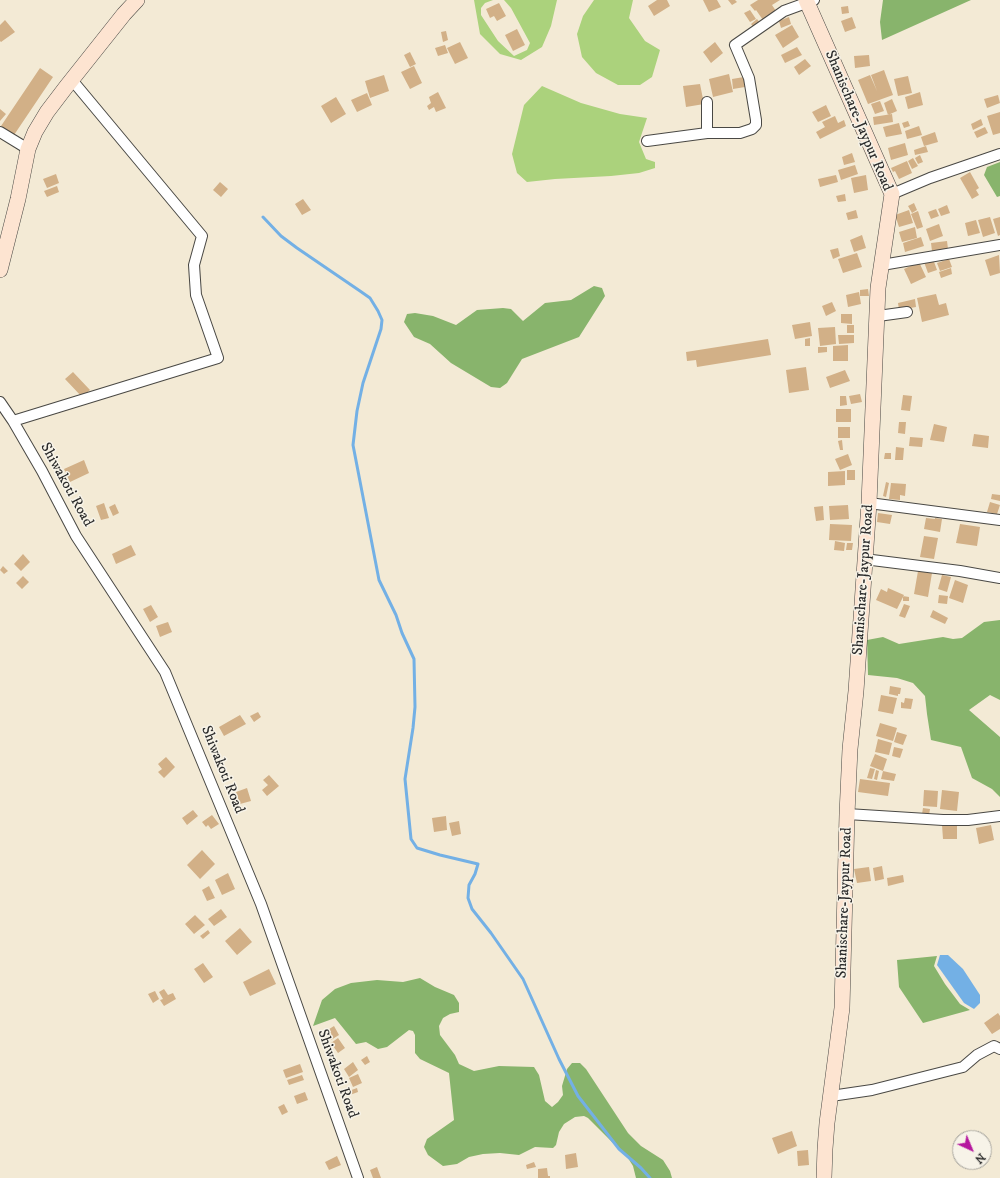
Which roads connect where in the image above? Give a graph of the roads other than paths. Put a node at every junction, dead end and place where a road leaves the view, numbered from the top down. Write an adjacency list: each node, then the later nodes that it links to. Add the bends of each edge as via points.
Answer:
1 (138, 0): 3 (street)
2 (809, 1): 6 (street, via 784,11 735,46 749,78 756,125 747,132); 10 (street, Shanischare-Jaypur Road)
3 (72, 80): 8 (street, via 47,112); 17 (street, via 202,236 194,265 196,295 218,358)
4 (707, 102): 6 (street)
5 (0, 132): 8 (street)
6 (708, 133): 7 (street)
7 (647, 140)
8 (28, 149): 13 (street)
9 (1000, 154): 10 (street)
10 (892, 194): 12 (street, Shanischare-Jaypur Road)
11 (1000, 245): 12 (street)
12 (882, 265): 15 (street, Shanischare-Jaypur Road, via 878,288)
13 (0, 270)
14 (907, 312): 15 (street)
15 (878, 316): 18 (street, Shanischare-Jaypur Road)
16 (0, 402): 17 (street, Shiwakoti Road)
17 (13, 421): 26 (street, Shiwakoti Road, via 76,536 166,672 261,904)
18 (869, 503): 19 (street); 20 (street, Shanischare-Jaypur Road)
19 (1000, 520)
20 (864, 559): 21 (street); 22 (street, Shanischare-Jaypur Road)
21 (1000, 578)
22 (847, 814): 23 (street, via 943,820); 25 (street, Shanischare-Jaypur Road, via 842,1008)
23 (1000, 816)
24 (1000, 1049): 25 (street, via 994,1046 977,1055 963,1067 872,1090)
25 (831, 1096): 27 (street, Shanischare-Jaypur Road, via 824,1149)
26 (358, 1178)
27 (824, 1178)

